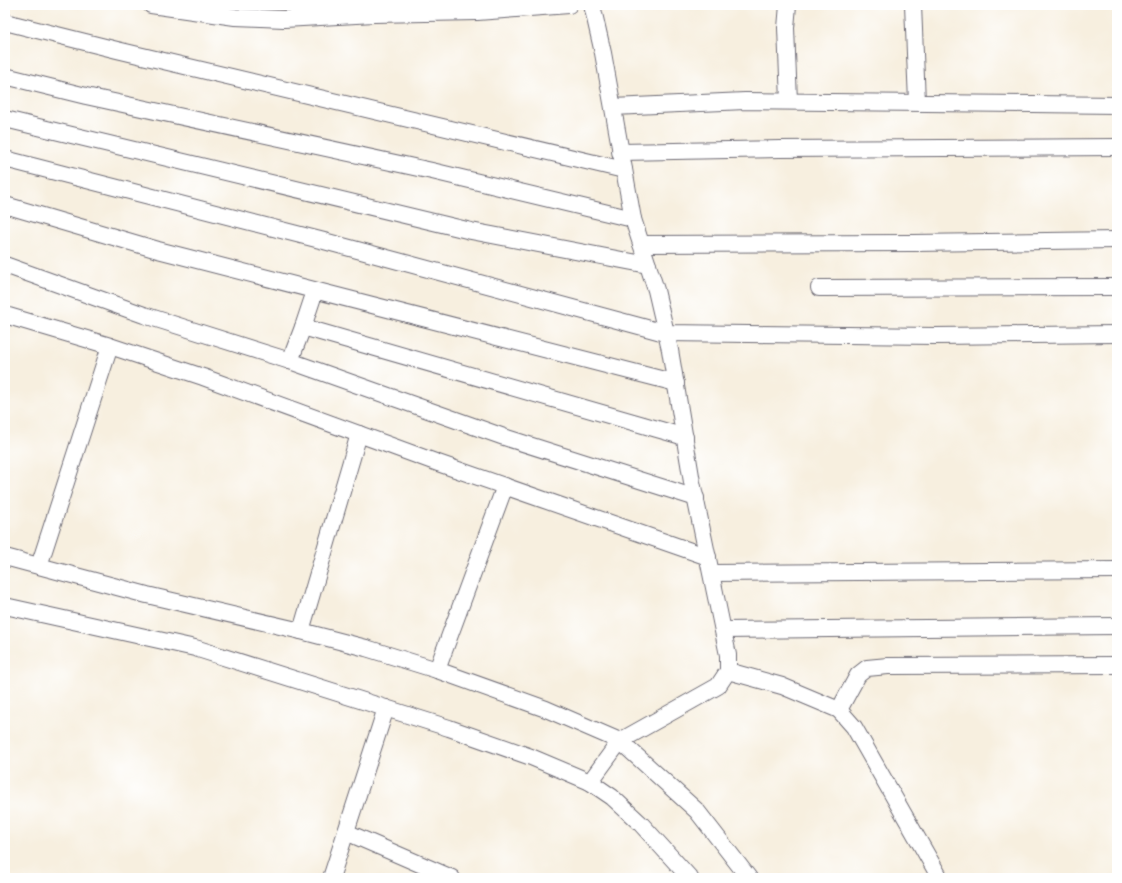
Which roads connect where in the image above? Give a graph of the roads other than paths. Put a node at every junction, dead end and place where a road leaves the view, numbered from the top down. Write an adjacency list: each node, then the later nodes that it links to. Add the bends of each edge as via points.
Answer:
1 (151, 5): 2 (street, via 235,17 284,20 374,14 476,12)
2 (569, 5)
3 (592, 5): 11 (street)
4 (788, 5): 8 (street, via 786,28)
5 (913, 5): 9 (street)
6 (5, 22): 16 (street)
7 (5, 76): 18 (street, via 432,171)
8 (789, 101): 9 (street); 11 (street)
9 (917, 102): 10 (street)
10 (1117, 106)
11 (613, 107): 14 (street)
12 (5, 119): 22 (street, via 471,231)
13 (1117, 147): 14 (street)
14 (620, 152): 16 (street)
15 (5, 159): 28 (street, via 332,243)
16 (624, 170): 18 (street)
17 (5, 205): 25 (street, via 158,250)
18 (633, 220): 20 (street)
19 (1117, 240): 20 (street)
20 (641, 244): 22 (street)
21 (5, 265): 31 (street, via 144,315)
22 (648, 265): 28 (street)
23 (1117, 287): 24 (street)
24 (819, 288)
25 (315, 291): 27 (street); 32 (street)
26 (5, 315): 30 (street)
27 (304, 327): 31 (street); 34 (street)
28 (665, 333): 29 (street, via 936,336); 32 (street)
29 (1117, 334)
30 (110, 346): 33 (street); 39 (street)
31 (290, 362): 36 (street, via 504,437)
32 (676, 384): 34 (street)
33 (359, 434): 35 (street); 45 (street)
34 (685, 437): 36 (street)
35 (505, 486): 38 (street); 47 (street)
36 (696, 498): 38 (street)
37 (5, 557): 39 (street)
38 (708, 557): 41 (street)
39 (39, 566): 45 (street)
40 (1117, 570): 41 (street)
41 (712, 573): 44 (street)
42 (5, 606): 49 (street, via 194,648)
43 (1117, 626): 44 (street)
44 (723, 630): 48 (street)
45 (302, 631): 47 (street)
46 (1117, 666): 50 (street, via 867,668 858,675)
47 (437, 670): 51 (street, via 546,709)
48 (728, 671): 50 (street, via 782,686); 51 (street, via 718,686)
49 (386, 708): 52 (street, via 531,757); 53 (street)
50 (839, 710): 58 (street, via 854,727)
51 (620, 741): 52 (street); 57 (street, via 697,811)
52 (590, 782): 56 (street, via 612,797 641,824)
53 (346, 832): 54 (street); 55 (street)
54 (331, 878)
55 (452, 878)
56 (690, 878)
57 (749, 878)
58 (940, 878)

